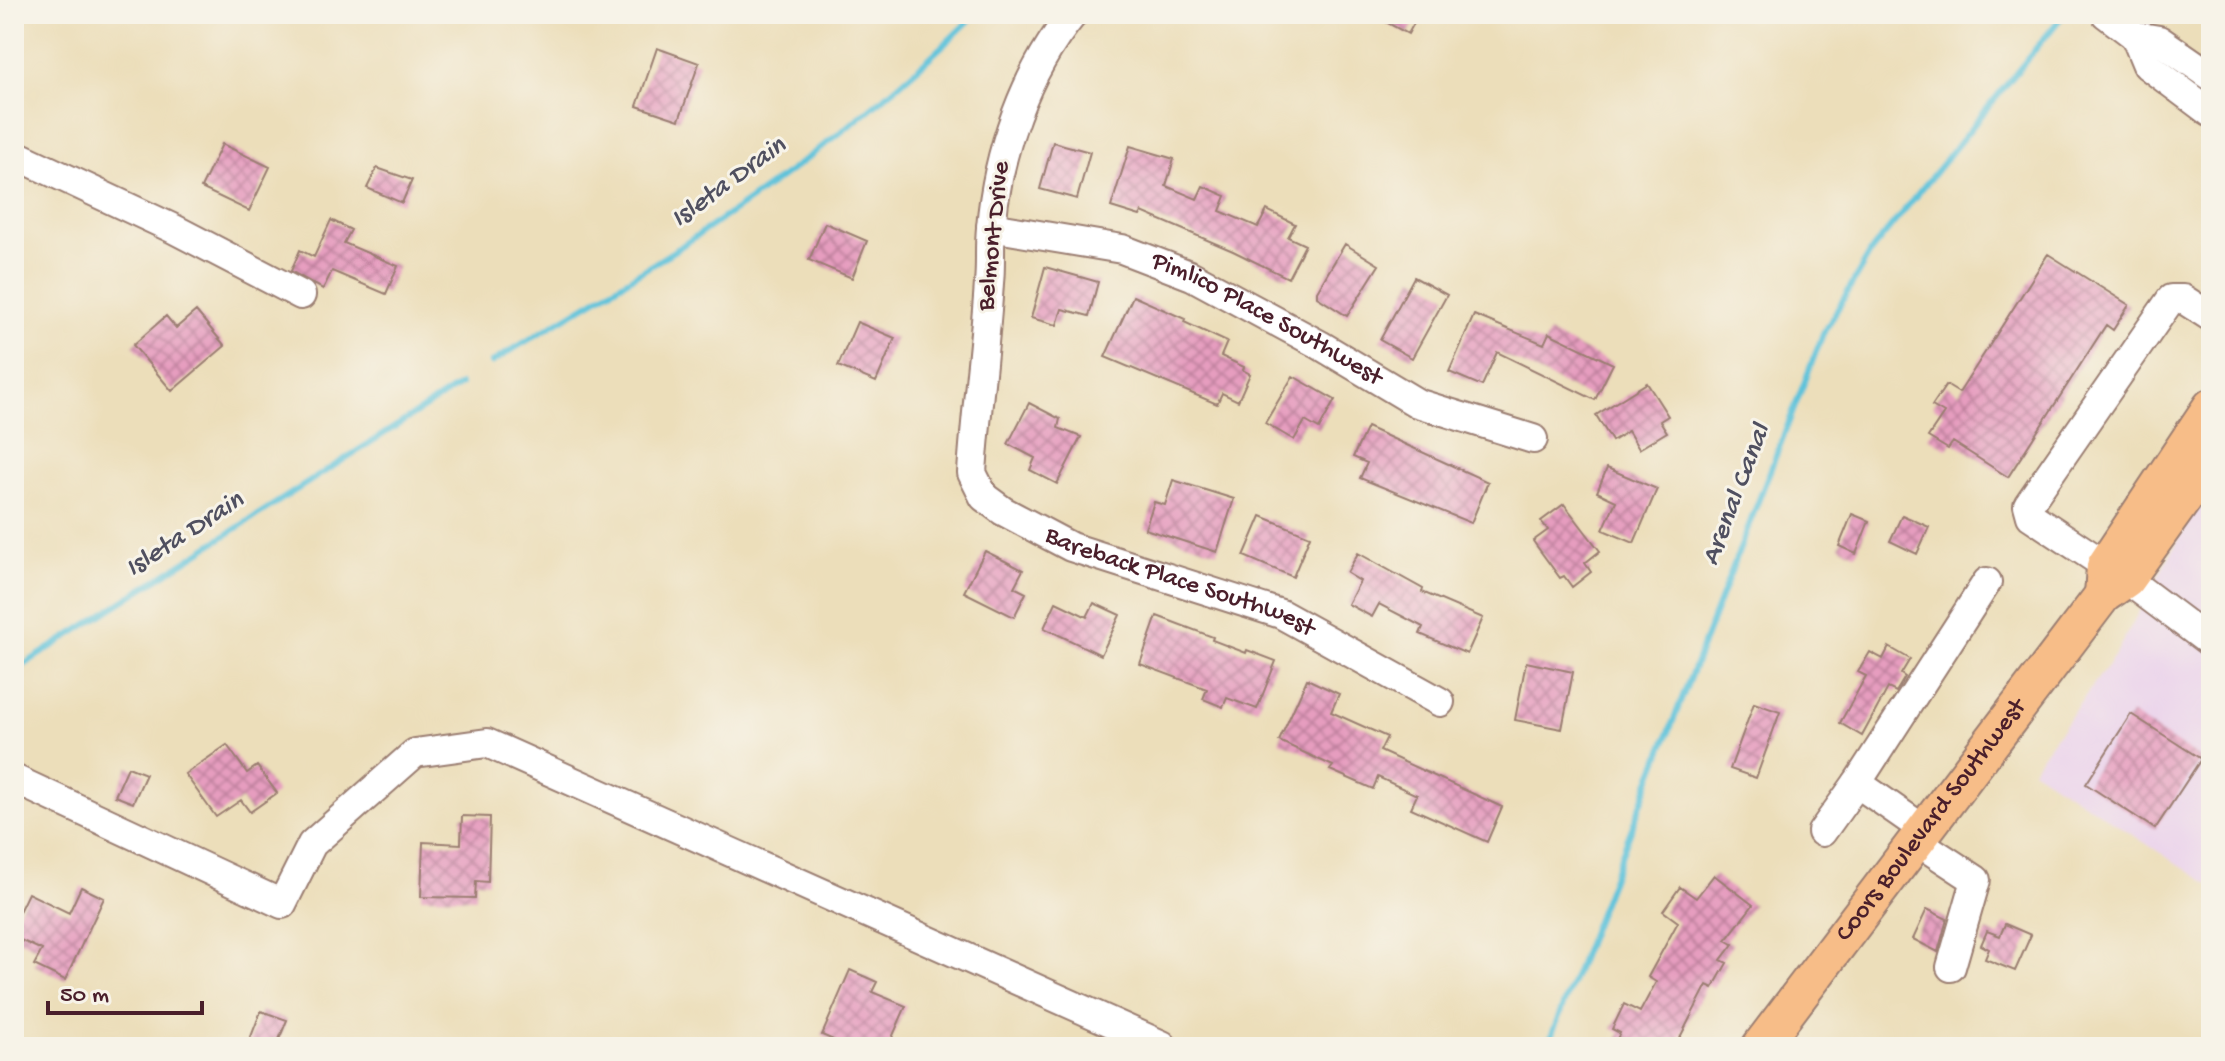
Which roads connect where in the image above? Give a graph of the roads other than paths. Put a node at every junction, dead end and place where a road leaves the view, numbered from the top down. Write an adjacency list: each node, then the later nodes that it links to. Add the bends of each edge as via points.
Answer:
1 (1073, 14): 7 (street, Belmont Drive, via 1029,88 1006,143)
2 (2106, 14): 3 (street)
3 (2135, 36): 4 (street, via 2159,40); 5 (street, via 2147,65)
4 (2211, 76)
5 (2211, 113)
6 (14, 154): 8 (street)
7 (991, 227): 11 (street, Belmont Drive); 12 (street, Pimlico Place Southwest, via 1122,249 1192,276 1417,403)
8 (301, 295)
9 (2211, 317): 14 (street, via 2183,299 2171,299 2028,505 2031,516)
10 (2211, 407): 14 (main road, Coors Boulevard Southwest)
11 (975, 427): 17 (street, Bareback Place Southwest, via 972,473 984,497 1003,511 1071,547 1281,614)
12 (1533, 439)
13 (2211, 460): 14 (main road, Coors Boulevard Southwest)
14 (2111, 580): 16 (street); 21 (main road, Coors Boulevard Southwest)
15 (1987, 582): 19 (street)
16 (2211, 643)
17 (1440, 702)
18 (14, 779): 23 (street, via 282,904 312,844 415,753 487,743)
19 (1857, 783): 20 (street); 21 (street)
20 (1822, 832)
21 (1919, 835): 22 (street, via 1976,880); 24 (main road, Coors Boulevard Southwest)
22 (1951, 967)
23 (1162, 1045)
24 (1760, 1047)

